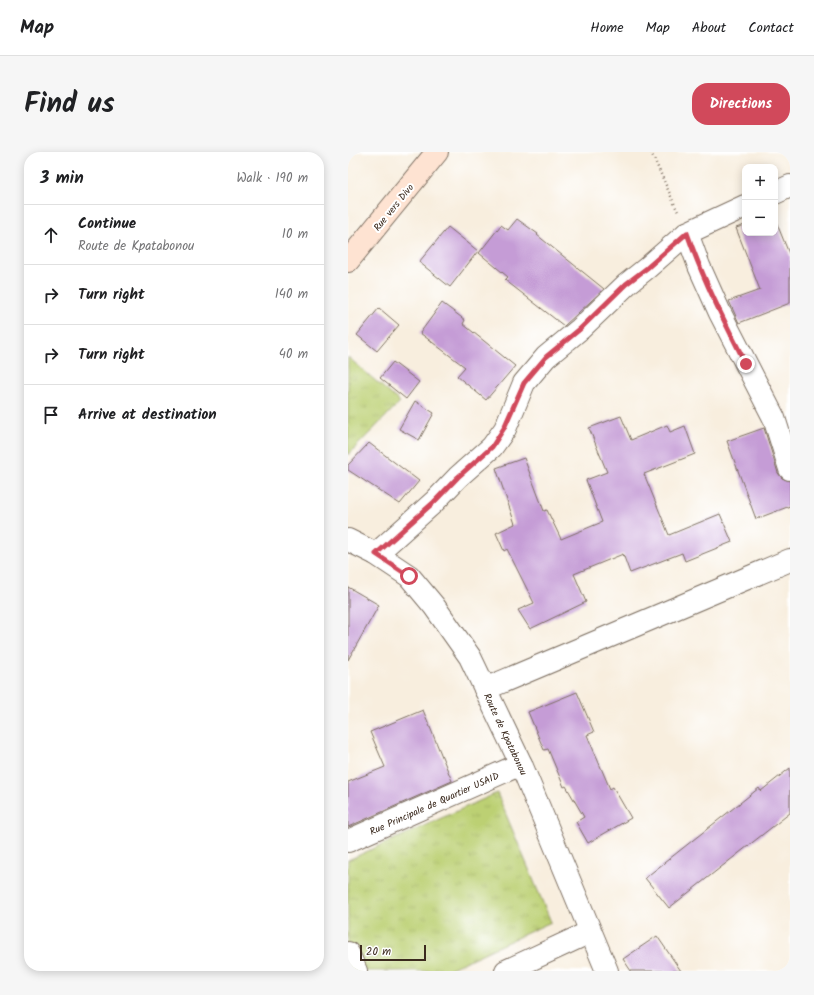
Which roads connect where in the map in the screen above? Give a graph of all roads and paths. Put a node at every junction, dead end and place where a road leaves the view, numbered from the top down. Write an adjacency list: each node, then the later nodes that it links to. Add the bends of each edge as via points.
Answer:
1 (437, 152): 7 (main road, Rue vers Divo)
2 (651, 152): 6 (path)
3 (790, 186): 4 (street)
4 (778, 192)
5 (742, 207): 6 (street)
6 (687, 233): 8 (street, via 720,313 774,418); 10 (street, via 546,357 524,383 504,428 492,447)
7 (348, 262)
8 (790, 469)
9 (348, 540): 10 (street, Route de Kpatabonou)
10 (376, 554): 12 (street, Route de Kpatabonou, via 409,576 434,606 470,657)
11 (790, 560): 12 (street)
12 (485, 688): 13 (street, Route de Kpatabonou)
13 (521, 764): 14 (street, Rue Principale de Quartier USAID); 15 (street, Route de Kpatabonou)
14 (348, 841)
15 (590, 932): 18 (street); 19 (street, Route de Kpatabonou)
16 (348, 953): 17 (street)
17 (356, 971)
18 (506, 971)
19 (607, 971)

